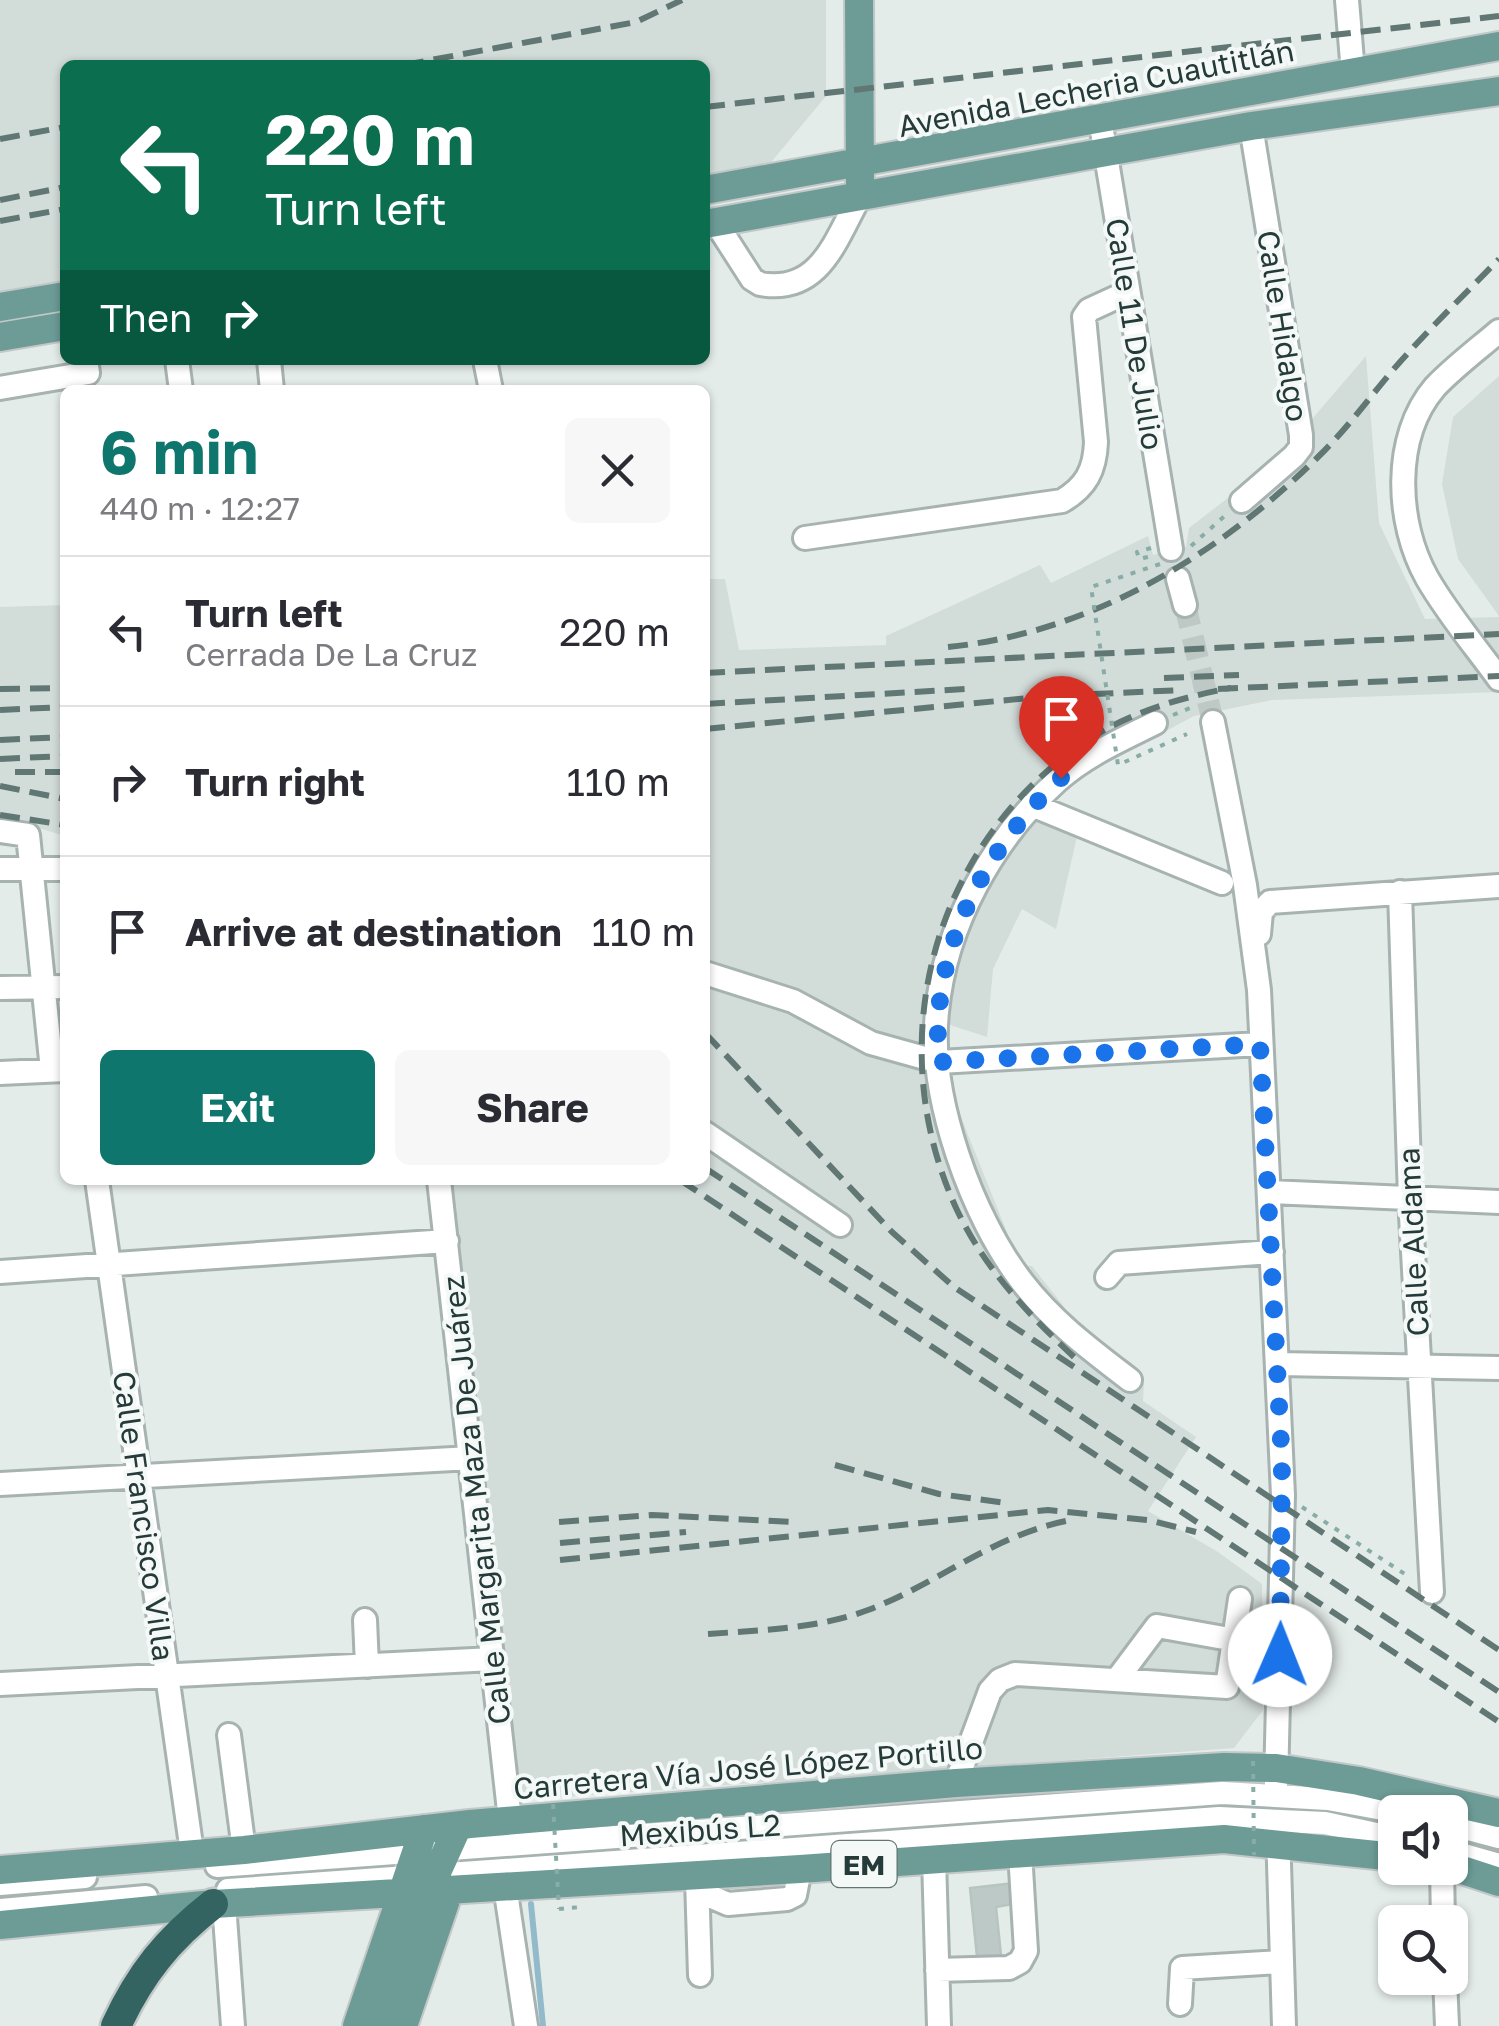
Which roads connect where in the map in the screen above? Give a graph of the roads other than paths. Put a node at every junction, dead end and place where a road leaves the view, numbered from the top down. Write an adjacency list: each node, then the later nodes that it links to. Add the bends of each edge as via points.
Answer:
1 (859, 0): 10 (main road)
2 (1347, 0): 4 (street)
3 (1499, 46): 4 (main road, Avenida Lecheria Cuautitlán)
4 (1352, 73): 6 (main road); 7 (main road, Avenida Lecheria Cuautitlán)
5 (1499, 90): 6 (main road, Avenida Lecheria Cuautitlán)
6 (1359, 109): 8 (main road, Avenida Lecheria Cuautitlán)
7 (1100, 119): 9 (street, Calle 11 De Julio); 10 (main road, Avenida Lecheria Cuautitlán)
8 (1251, 126): 9 (main road, Avenida Lecheria Cuautitlán); 22 (street, Calle Hidalgo, via 1301,447)
9 (1105, 151): 12 (main road, Avenida Lecheria Cuautitlán); 14 (street, Calle 11 De Julio)
10 (859, 165): 11 (main road, Avenida Lecheria Cuautitlán); 12 (main road)
11 (710, 189)
12 (861, 194): 13 (main road, Avenida Lecheria Cuautitlán); 13 (street, via 818,270 802,281 752,279)
13 (711, 224)
14 (1126, 292): 23 (street, via 1084,317 1096,442 1095,461 1078,492 1062,501); 24 (street, Calle 11 De Julio, via 1170,564)
15 (60, 297): 16 (main road)
16 (0, 307)
17 (60, 327): 19 (main road)
18 (1499, 330): 25 (street, via 1435,388 1416,416 1403,488 1427,578)
19 (0, 337)
20 (88, 374): 21 (street)
21 (0, 388)
22 (1242, 500)
23 (805, 538)
24 (1185, 604)
25 (1499, 679)
26 (1213, 722): 36 (street)
27 (1155, 723): 28 (street, via 1101,750)
28 (1032, 806): 33 (street); 41 (street, via 979,879 957,934 936,1012)
29 (0, 831): 30 (street, via 28,835)
30 (32, 868): 31 (street); 32 (street); 38 (street)
31 (0, 869)
32 (60, 869)
33 (1222, 883)
34 (1499, 886): 35 (street)
35 (1400, 892): 36 (street, via 1270,902 1261,912); 48 (street, Calle Aldama)
36 (1257, 967): 40 (street)
37 (710, 974): 41 (street, via 793,1001 871,1043)
38 (54, 987): 39 (street); 42 (street)
39 (0, 988)
40 (1260, 1044): 41 (street); 47 (street)
41 (939, 1062): 59 (street, via 956,1146 992,1234 1022,1282 1065,1329)
42 (58, 1070): 43 (street)
43 (0, 1073)
44 (710, 1136): 50 (street)
45 (99, 1185): 53 (street, Calle Francisco Villa)
46 (439, 1185): 51 (street, Calle Margarita Maza De Juárez)
47 (1269, 1192): 48 (street); 52 (street)
48 (1410, 1198): 49 (street); 57 (street, Calle Aldama)
49 (1499, 1202)
50 (840, 1225)
51 (448, 1241): 53 (street); 60 (street, Calle Margarita Maza De Juárez)
52 (1272, 1252): 55 (street, via 1119,1263); 56 (street)
53 (108, 1266): 54 (street); 61 (street, Calle Francisco Villa)
54 (0, 1272)
55 (1107, 1277)
56 (1279, 1364): 57 (street); 73 (street, via 1283,1495)
57 (1420, 1366): 58 (street); 63 (street, Calle Aldama)
58 (1499, 1368)
59 (1130, 1380)
60 (471, 1458): 61 (street); 67 (street, Calle Margarita Maza De Juárez)
61 (138, 1476): 62 (street); 69 (street, Calle Francisco Villa)
62 (0, 1484)
63 (1432, 1592)
64 (1240, 1599): 66 (street)
65 (365, 1620): 68 (street)
66 (1235, 1640): 70 (street, via 1157,1626); 70 (street, via 1228,1687)
67 (492, 1659): 68 (street); 77 (street, Calle Margarita Maza De Juárez)
68 (366, 1666): 69 (street)
69 (167, 1675): 71 (street); 83 (street, Calle Francisco Villa)
70 (1118, 1678): 74 (street, via 1015,1674 1000,1680)
71 (0, 1684)
72 (229, 1735): 82 (street)
73 (1268, 1774): 74 (main road, Carretera Vía José López Portillo / EM, via 1224,1767); 75 (street, Mexibús L2); 76 (main road, Carretera Vía José López Portillo / EM, via 1432,1795); 81 (street); 88 (street, Mexibús L2, via 1202,1795)
74 (956, 1783): 77 (main road, Carretera Vía José López Portillo / EM)
75 (1378, 1806)
76 (1499, 1813)
77 (510, 1820): 88 (main road, Carretera Vía José López Portillo / EM)
78 (1468, 1829): 80 (street)
79 (1378, 1834): 81 (street, Mexibús L2, via 1325,1822)
80 (1499, 1837)
81 (1270, 1839): 84 (main road, Carretera Vía José López Portillo / EM); 85 (main road, Carretera Vía José López Portillo / EM); 88 (street, Mexibús L2, via 1219,1818); 99 (street)
82 (244, 1850): 83 (main road, Carretera Vía José López Portillo / EM); 88 (main road, Carretera Vía José López Portillo / EM)
83 (192, 1852): 90 (main road, Carretera Vía José López Portillo / EM)
84 (1020, 1852): 87 (main road, Carretera Vía José López Portillo / EM); 100 (street, via 1026,1950 1020,1962)
85 (1378, 1854)
86 (1468, 1856): 89 (street)
87 (934, 1859): 93 (main road, Carretera Vía José López Portillo / EM); 100 (street)
88 (430, 1864): 94 (street, Mexibús L2); 95 (main road, Carretera Vía José López Portillo / EM); 96 (main road, Carretera Vía José López Portillo / EM); 97 (street, Mexibús L2); 106 (main road); 107 (main road); 108 (main road)
89 (1499, 1864)
90 (0, 1870)
91 (1468, 1872): 92 (main road)
92 (1499, 1882)
93 (697, 1883): 95 (main road, Carretera Vía José López Portillo / EM); 101 (street)
94 (0, 1884)
95 (505, 1886): 109 (street)
96 (219, 1904): 98 (main road, Carretera Vía José López Portillo / EM); 104 (highway, via 173,1936 150,1962); 105 (street)
97 (0, 1910)
98 (0, 1925)
99 (1281, 1962): 103 (street, via 1182,1968); 111 (street)
100 (937, 1970): 110 (street)
101 (700, 1975)
102 (1446, 1995): 112 (street)
103 (1180, 2004)
104 (116, 2026)
105 (232, 2026)
106 (357, 2026)
107 (380, 2026)
108 (403, 2026)
109 (526, 2026)
110 (939, 2026)
111 (1284, 2026)
112 (1447, 2026)

